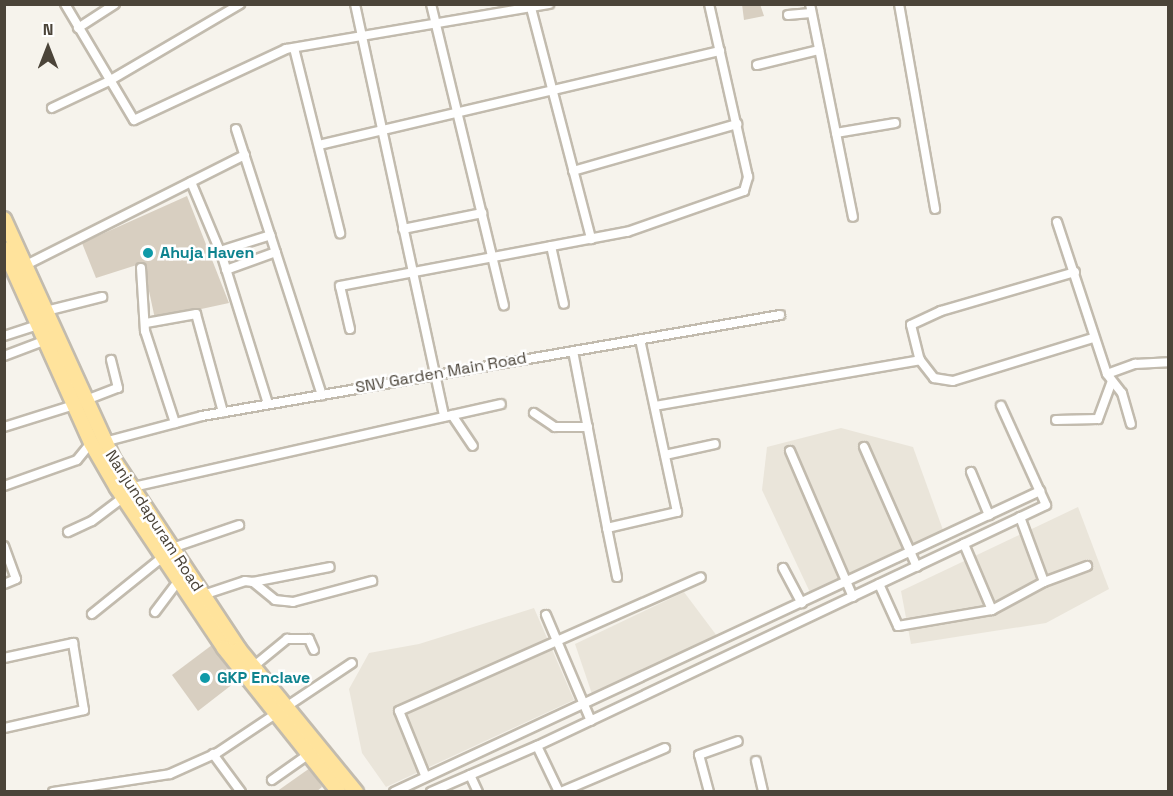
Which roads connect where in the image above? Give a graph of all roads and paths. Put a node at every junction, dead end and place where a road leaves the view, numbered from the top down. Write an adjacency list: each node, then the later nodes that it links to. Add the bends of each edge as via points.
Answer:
1 (65, 4): 13 (street)
2 (115, 4): 13 (street)
3 (240, 4): 19 (street)
4 (355, 4): 14 (street)
5 (431, 4): 12 (street)
6 (549, 4): 9 (street)
7 (709, 4): 17 (street)
8 (899, 4): 32 (street)
9 (530, 7): 12 (street); 20 (street)
10 (811, 9): 11 (street); 16 (street)
11 (788, 15)
12 (437, 26): 14 (street); 22 (street)
13 (78, 28): 19 (street)
14 (362, 37): 15 (street); 26 (street)
15 (294, 48): 19 (street, via 134,120); 28 (street)
16 (819, 50): 18 (street); 27 (street)
17 (720, 51): 20 (street); 24 (street)
18 (757, 65)
19 (109, 81): 21 (street)
20 (553, 93): 22 (street); 30 (street)
21 (52, 108)
22 (459, 114): 26 (street); 33 (street)
23 (896, 123): 27 (street)
24 (737, 124): 30 (street); 40 (street, via 748,177 744,191 627,232)
25 (236, 129): 29 (street)
26 (382, 131): 28 (street); 37 (street)
27 (836, 133): 34 (street)
28 (318, 145): 38 (street)
29 (245, 155): 31 (street); 39 (street)
30 (573, 171): 40 (street)
31 (191, 182): 43 (street); 46 (street)
32 (935, 209)
33 (482, 213): 37 (street); 45 (street)
34 (853, 217)
35 (4, 219): 46 (main road, Nanjundapuram Road)
36 (1057, 222): 50 (street)
37 (403, 229): 49 (street)
38 (340, 233)
39 (271, 235): 43 (street); 44 (street)
40 (591, 239): 41 (street)
41 (551, 246): 45 (street); 52 (street)
42 (4, 249): 57 (main road, Nanjundapuram Road)
43 (220, 252): 48 (street)
44 (276, 252): 48 (street); 70 (street)
45 (493, 258): 49 (street); 53 (street)
46 (26, 265): 54 (main road, Nanjundapuram Road)
47 (141, 268): 56 (street)
48 (226, 270): 72 (street)
49 (412, 272): 58 (street, via 340,286); 68 (street)
50 (1074, 272): 61 (street); 66 (street, via 941,311 911,325)
51 (102, 297): 54 (street)
52 (564, 304)
53 (504, 305)
54 (46, 311): 60 (main road, Nanjundapuram Road)
55 (780, 315): 62 (street, SNV Garden Main Road)
56 (146, 323): 76 (street, via 196,314); 80 (street, via 145,331)
57 (38, 325): 59 (street); 60 (main road, Nanjundapuram Road)
58 (350, 330)
59 (4, 336)
60 (51, 338): 64 (street); 71 (main road, Nanjundapuram Road)
61 (1093, 338): 66 (street, via 953,381 934,378); 69 (street)
62 (640, 340): 63 (street, SNV Garden Main Road); 74 (street)
63 (573, 351): 68 (street, SNV Garden Main Road); 83 (street)
64 (4, 356)
65 (111, 360): 71 (street, via 118,388)
66 (920, 360): 74 (street)
67 (1168, 362): 69 (street, via 1135,364)
68 (433, 373): 70 (street, SNV Garden Main Road); 78 (street)
69 (1109, 378): 79 (street, via 1098,418); 81 (street, via 1122,393)
70 (322, 395): 72 (street, SNV Garden Main Road)
71 (80, 402): 82 (street); 84 (main road, Nanjundapuram Road)
72 (268, 404): 76 (street, SNV Garden Main Road)
73 (501, 404): 78 (street)
74 (655, 406): 89 (street)
75 (1001, 406): 92 (street)
76 (223, 412): 80 (street, SNV Garden Main Road)
77 (534, 413): 83 (street, via 555,427)
78 (448, 416): 86 (street); 93 (street)
79 (1056, 420)
80 (175, 423): 84 (street, SNV Garden Main Road)
81 (1131, 424)
82 (4, 427)
83 (588, 428): 97 (street)
84 (97, 442): 91 (street, via 76,460); 93 (main road, Nanjundapuram Road)
85 (715, 444): 89 (street)
86 (473, 446)
87 (864, 447): 102 (street)
88 (789, 451): 113 (street)
89 (665, 455): 97 (street, via 677,512)
90 (971, 471): 94 (street)
91 (4, 486)
92 (1040, 491): 94 (street); 95 (street, via 1046,505)
93 (128, 492): 98 (street, via 92,521); 101 (main road, Nanjundapuram Road)
94 (989, 515): 102 (street)
95 (1020, 517): 99 (street); 112 (street)
96 (239, 525): 101 (street)
97 (607, 528): 107 (street)
98 (68, 532)
99 (964, 544): 105 (street); 119 (street)
100 (4, 546): 114 (street, via 16,579)
101 (167, 553): 110 (main road, Nanjundapuram Road); 116 (main road, Nanjundapuram Road); 121 (street)
102 (911, 553): 105 (street); 113 (street)
103 (1088, 566): 112 (street)
104 (330, 567): 111 (street)
105 (917, 567): 115 (street)
106 (783, 568): 118 (street)
107 (617, 577)
108 (701, 577): 123 (street)
109 (372, 581): 111 (street, via 293,602 275,600)
110 (178, 582): 120 (street); 129 (main road, Nanjundapuram Road)
111 (253, 582): 116 (street, via 238,582)
112 (1044, 582): 119 (street)
113 (847, 583): 117 (street); 118 (street)
114 (4, 584)
115 (879, 584): 117 (street); 119 (street, via 898,626)
116 (203, 595): 127 (main road, Nanjundapuram Road)
117 (853, 597): 130 (street)
118 (802, 603): 128 (street)
119 (992, 610)
120 (155, 612)
121 (92, 614)
122 (546, 615): 123 (street)
123 (558, 640): 128 (street); 138 (street, via 399,711)
124 (314, 650): 127 (street, via 309,639 287,639)
125 (4, 658): 131 (street, via 73,643 84,710)
126 (352, 663): 129 (street)
127 (254, 666): 129 (main road, Nanjundapuram Road)
128 (583, 704): 130 (street); 138 (street)
129 (283, 711): 135 (street); 136 (main road, Nanjundapuram Road); 145 (main road, Nanjundapuram Road)
130 (591, 721): 133 (street)
131 (4, 728)
132 (738, 741): 150 (street, via 699,755)
133 (537, 746): 139 (street); 149 (street)
134 (665, 748): 149 (street)
135 (213, 754): 141 (street, via 170,774); 143 (street)
136 (309, 754): 140 (street); 144 (main road, Nanjundapuram Road)
137 (756, 761): 151 (street)
138 (425, 775): 146 (street)
139 (470, 775): 147 (street); 148 (street)
140 (272, 780)
141 (105, 789): 142 (street)
142 (54, 792)
143 (241, 792)
144 (339, 792)
145 (356, 792)
146 (394, 792)
147 (431, 792)
148 (478, 792)
149 (560, 792)
150 (709, 792)
151 (763, 792)

